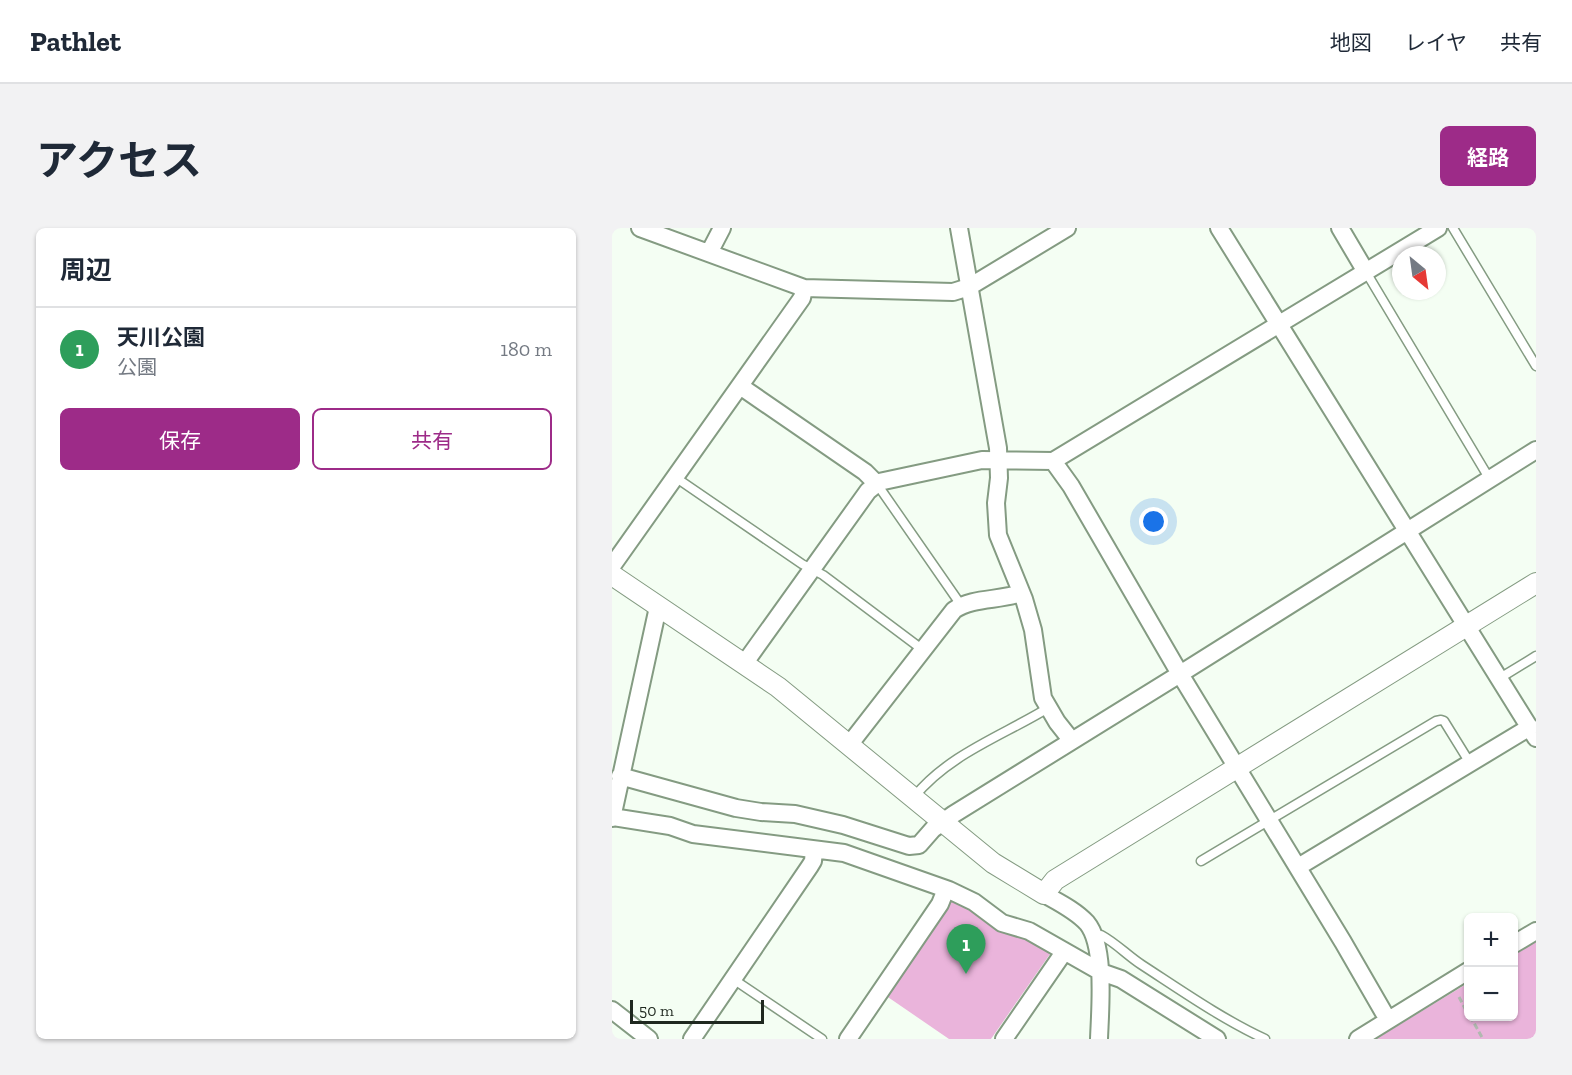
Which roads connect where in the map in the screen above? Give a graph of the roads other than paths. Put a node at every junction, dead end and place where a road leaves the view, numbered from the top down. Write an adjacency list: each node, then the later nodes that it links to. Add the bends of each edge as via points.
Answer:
1 (640, 228): 9 (street)
2 (722, 228): 9 (street)
3 (960, 228): 11 (street)
4 (1066, 228): 11 (street)
5 (1219, 228): 13 (street)
6 (1340, 228): 10 (street)
7 (1438, 228): 10 (street)
8 (1453, 228): 14 (lane)
9 (709, 253): 12 (street)
10 (1365, 272): 13 (street); 20 (lane)
11 (969, 286): 12 (street, via 953,292); 17 (street)
12 (804, 288): 15 (street, via 802,298)
13 (1280, 325): 18 (street); 22 (street)
14 (1536, 366)
15 (740, 386): 19 (street); 21 (street, via 865,472)
16 (1536, 450): 20 (street)
17 (999, 460): 18 (street); 21 (street, via 982,460); 27 (street, via 998,535)
18 (1053, 461): 34 (street)
19 (675, 477): 23 (street); 24 (lane)
20 (1489, 478): 22 (street)
21 (876, 484): 24 (street); 28 (lane)
22 (1407, 530): 30 (street); 34 (street)
23 (612, 566)
24 (812, 569): 31 (lane); 33 (street)
25 (612, 575): 29 (street)
26 (1536, 583): 30 (street)
27 (1021, 593): 28 (street); 36 (street, via 1033,630 1043,698)
28 (961, 605): 31 (street)
29 (658, 607): 33 (street); 42 (street)
30 (1465, 626): 35 (street); 41 (street)
31 (923, 650): 39 (street)
32 (1536, 656): 35 (lane)
33 (744, 664): 39 (street)
34 (1180, 674): 38 (street); 41 (street)
35 (1500, 678): 37 (street)
36 (1048, 708): 38 (street); 43 (lane, via 946,766)
37 (1533, 733): 40 (street)
38 (1072, 741): 46 (street)
39 (849, 745): 43 (street)
40 (1470, 763): 45 (lane, via 1441,720); 49 (street)
41 (1237, 767): 45 (street); 51 (street, via 1055,880)
42 (620, 776): 44 (street); 46 (street, via 736,808 795,813 909,846 919,845)
43 (913, 798): 46 (street)
44 (612, 818): 47 (street, via 670,825 693,834)
45 (1269, 820): 48 (lane); 49 (street)
46 (942, 822): 51 (street, via 993,863)
47 (814, 850): 50 (street, via 856,856); 58 (street, via 810,866)
48 (1201, 861)
49 (1298, 867): 60 (street)
50 (946, 889): 55 (street, via 974,902 1002,923 1029,931); 64 (street, via 940,904)
51 (1044, 894): 53 (street, via 1078,915)
52 (1536, 931): 54 (street)
53 (1094, 937): 56 (street); 68 (lane, via 1108,939 1140,964)
54 (1518, 942)
55 (1064, 952): 56 (street); 65 (street)
56 (1101, 972): 66 (street); 67 (street, via 1121,979)
57 (1464, 973): 60 (street)
58 (733, 979): 62 (street); 63 (lane)
59 (612, 1010): 61 (street)
60 (1388, 1020): 69 (street)
61 (649, 1039)
62 (693, 1039)
63 (822, 1039)
64 (848, 1039)
65 (1004, 1039)
66 (1099, 1039)
67 (1217, 1039)
68 (1265, 1039)
69 (1358, 1039)

